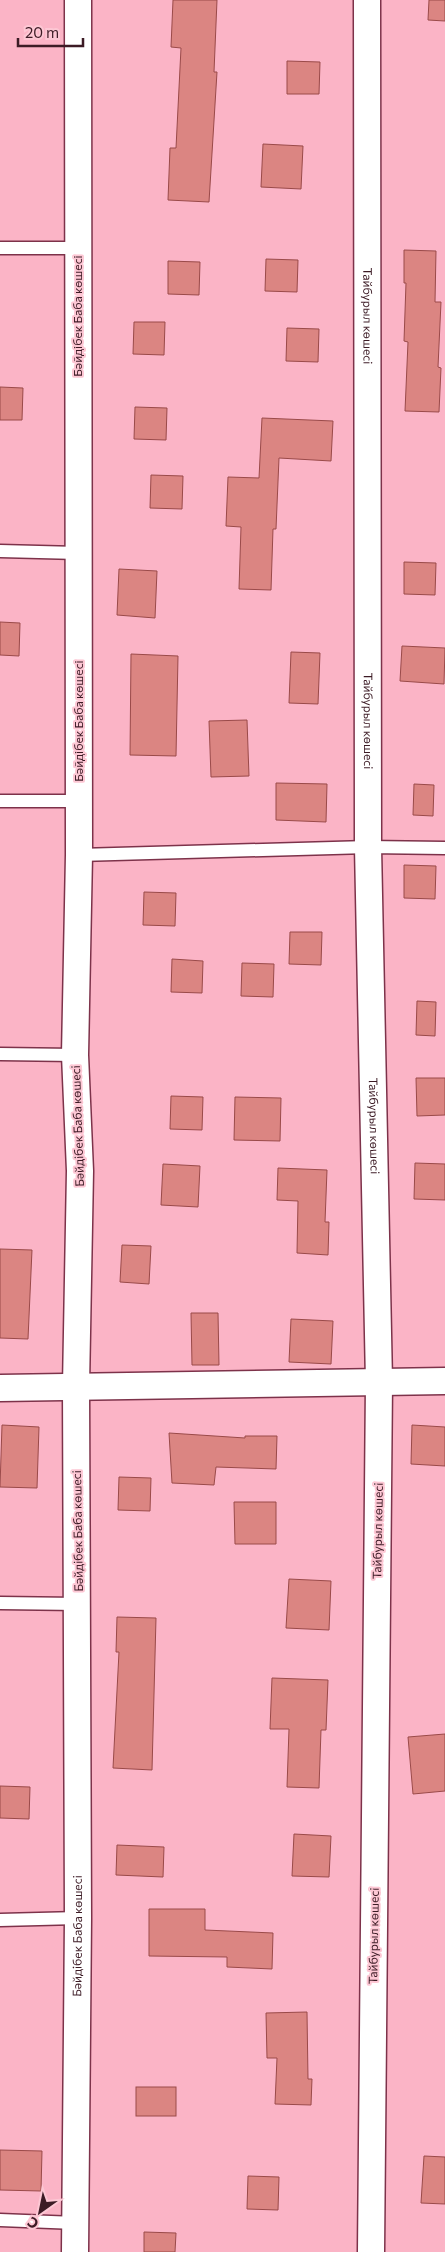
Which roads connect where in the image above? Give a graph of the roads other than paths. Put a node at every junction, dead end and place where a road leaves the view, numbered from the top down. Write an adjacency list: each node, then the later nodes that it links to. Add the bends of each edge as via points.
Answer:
1 (78, 0): 4 (street, Бәйдібек Баба көшесі)
2 (367, 0): 9 (street, Тайбурыл көшесі)
3 (0, 248): 4 (lane)
4 (78, 248): 6 (street, Бәйдібек Баба көшесі)
5 (0, 551): 6 (lane)
6 (78, 552): 8 (street, Бәйдібек Баба көшесі)
7 (0, 800): 8 (lane)
8 (79, 800): 11 (street, Бәйдібек Баба көшесі)
9 (368, 847): 10 (lane); 11 (lane); 15 (street, Тайбурыл көшесі)
10 (445, 848)
11 (79, 855): 13 (street, Бәйдібек Баба көшесі)
12 (0, 1054): 13 (lane)
13 (76, 1055): 16 (street, Бәйдібек Баба көшесі, via 80,1172)
14 (445, 1381): 15 (street)
15 (379, 1382): 16 (street); 25 (street, Тайбурыл көшесі)
16 (76, 1386): 17 (street); 19 (street, Бәйдібек Баба көшесі)
17 (0, 1388)
18 (0, 1603): 19 (lane)
19 (78, 1604): 20 (street, Бәйдібек Баба көшесі)
20 (78, 1918): 21 (lane); 23 (street, Бәйдібек Баба көшесі)
21 (0, 1920)
22 (0, 2220): 23 (lane)
23 (76, 2223): 24 (street, Бәйдібек Баба көшесі)
24 (75, 2252)
25 (372, 2252)

